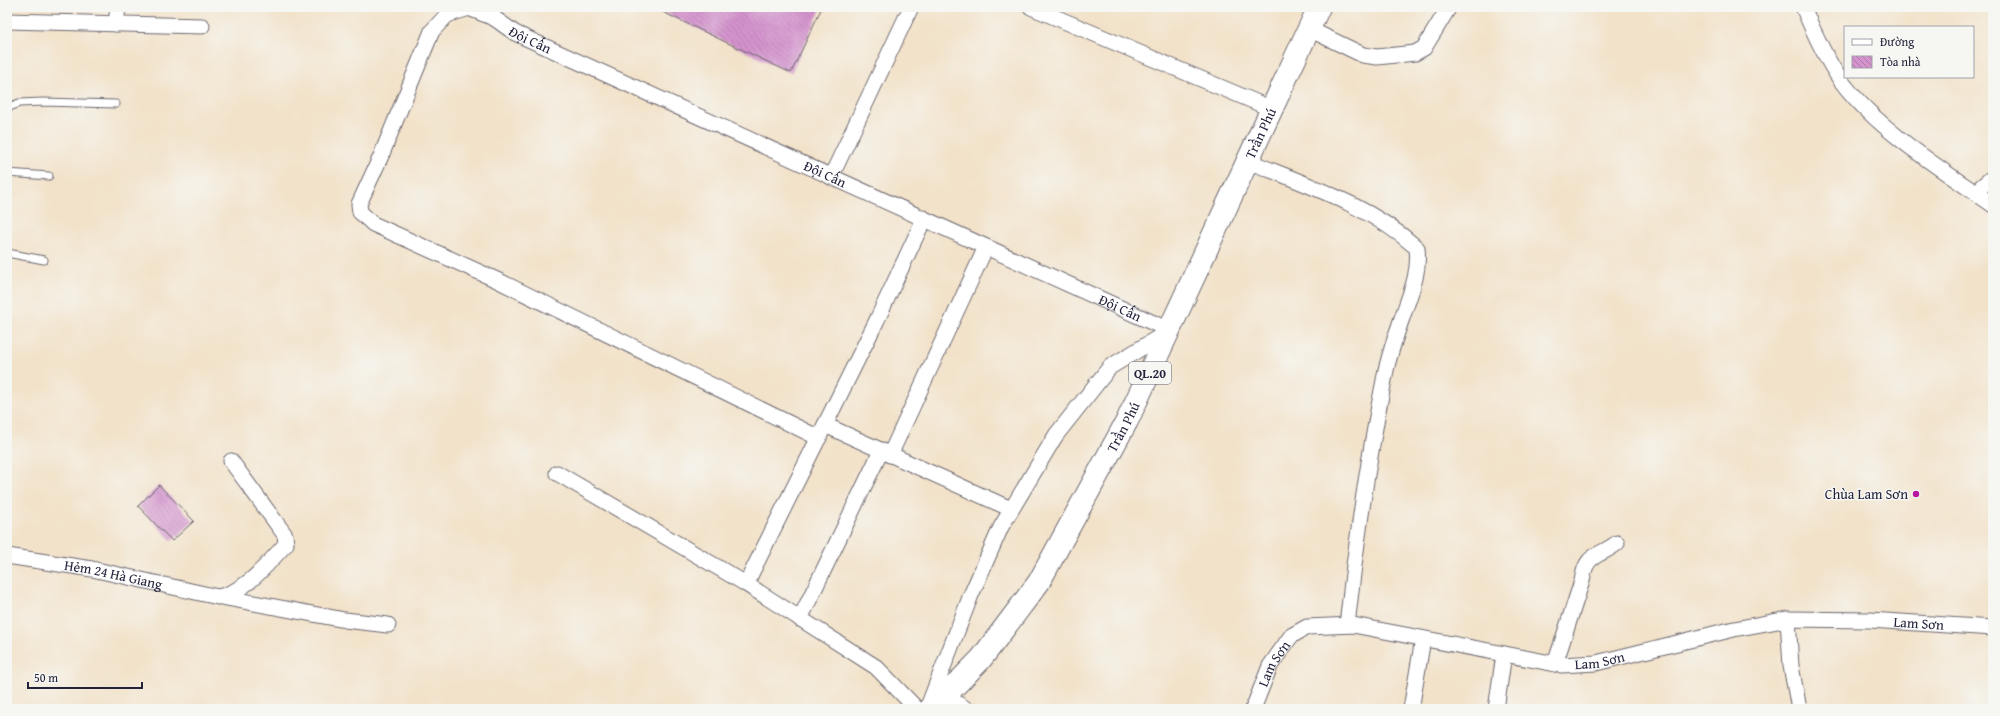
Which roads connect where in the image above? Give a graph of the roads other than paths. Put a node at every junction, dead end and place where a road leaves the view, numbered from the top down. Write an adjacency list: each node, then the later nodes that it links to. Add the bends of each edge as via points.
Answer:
1 (118, 7): 9 (street)
2 (911, 7): 18 (street)
3 (1031, 7): 14 (street)
4 (1319, 7): 11 (highway, Trần Phú / QL.20)
5 (1449, 7): 11 (street, via 1424,48 1415,53 1377,57 1363,55)
6 (1803, 7): 20 (street, via 1816,38 1842,82 1864,106 1922,156)
7 (492, 13): 18 (street, Đội Cấn, via 515,33); 27 (street, Đội Cấn, via 469,8 447,15 432,31 381,156 358,204 363,217 373,224)
8 (7, 20): 9 (street)
9 (116, 24): 10 (street)
10 (202, 26)
11 (1309, 29): 14 (highway, Trần Phú / QL.20)
12 (116, 104): 13 (lane, via 43,102 19,103)
13 (7, 108)
14 (1272, 108): 15 (highway, Trần Phú / QL.20)
15 (1248, 161): 26 (highway, Trần Phú / QL.20); 39 (street, via 1327,193 1368,213 1417,248 1419,260 1414,286 1386,369 1353,569)
16 (7, 173): 17 (lane)
17 (48, 176)
18 (831, 177): 22 (street, Đội Cấn)
19 (1993, 177): 20 (street)
20 (1975, 192): 21 (street)
21 (1993, 205)
22 (924, 219): 23 (street, Đội Cấn); 27 (street)
23 (986, 247): 26 (street, Đội Cấn); 28 (street)
24 (7, 253): 25 (lane)
25 (44, 260)
26 (1169, 330): 31 (street, via 1110,367 1056,435); 44 (highway, Trần Phú / QL.20, via 1128,421 1039,582 980,659)
27 (822, 432): 28 (street, Đội Cấn); 34 (street)
28 (886, 453): 31 (street, Đội Cấn); 36 (street)
29 (231, 461): 35 (street, via 285,535 286,544 258,574 232,594)
30 (557, 473): 34 (street)
31 (1011, 509): 46 (street, via 971,595)
32 (1617, 542): 43 (street, via 1608,550 1594,555 1584,567)
33 (7, 556): 35 (street, Hẻm 24 Hà Giang, via 92,569)
34 (746, 584): 36 (street)
35 (218, 597): 38 (street, Hẻm 24 Hà Giang, via 345,620)
36 (800, 619): 45 (street, via 876,667)
37 (1788, 619): 40 (street, Lam Sơn, via 1870,620); 43 (street, Lam Sơn, via 1734,629 1596,662); 51 (street)
38 (388, 625)
39 (1347, 626): 41 (street, Lam Sơn); 48 (street, Lam Sơn, via 1307,627 1291,636 1270,666)
40 (1993, 628)
41 (1423, 639): 42 (street, Lam Sơn); 49 (street)
42 (1504, 654): 43 (street, Lam Sơn); 50 (street)
43 (1555, 664)
44 (938, 702): 47 (street)
45 (916, 709)
46 (927, 709)
47 (966, 709)
48 (1253, 709)
49 (1411, 709)
50 (1496, 709)
51 (1799, 709)

